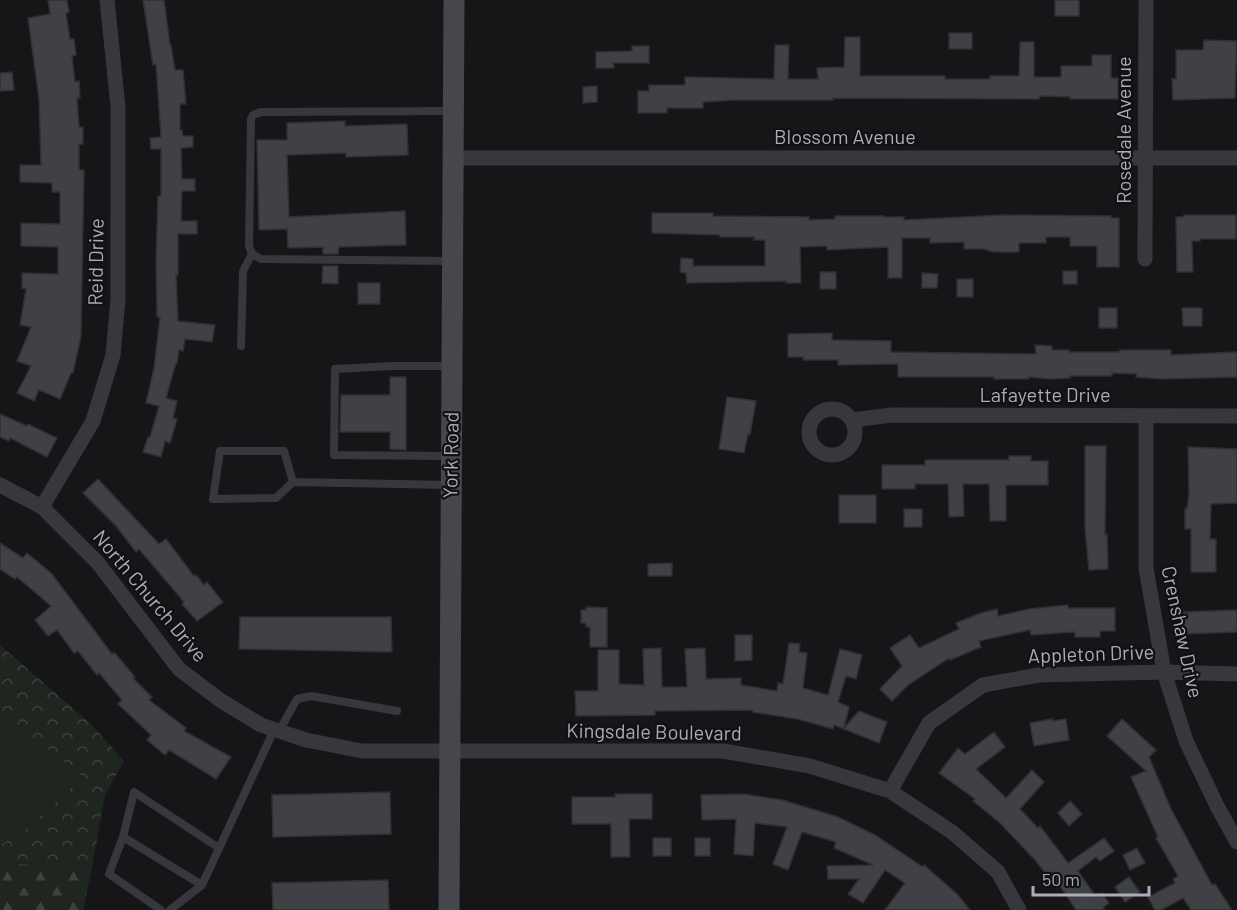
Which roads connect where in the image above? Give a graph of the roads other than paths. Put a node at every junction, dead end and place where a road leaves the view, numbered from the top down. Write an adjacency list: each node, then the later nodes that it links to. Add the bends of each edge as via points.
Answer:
1 (107, 0): 20 (street, Reid Drive, via 118,107 118,299 113,355 93,421)
2 (454, 0): 4 (main road, York Road)
3 (1146, 0): 6 (street, Rosedale Avenue)
4 (454, 111): 5 (main road, York Road); 8 (lane, via 253,115 249,235)
5 (454, 158): 6 (street, Blossom Avenue); 10 (main road, York Road)
6 (1146, 158): 7 (street, Blossom Avenue); 9 (street, Rosedale Avenue)
7 (1237, 158)
8 (252, 254): 10 (lane, via 261,259); 11 (lane, via 243,271)
9 (1144, 259)
10 (453, 261): 12 (main road, York Road)
11 (241, 346)
12 (452, 366): 16 (main road, York Road); 16 (lane, via 335,369 334,380 334,455)
13 (1146, 416): 14 (street, Lafayette Drive); 15 (street, Lafayette Drive, via 892,415); 21 (street, Crenshaw Drive, via 1146,568)
14 (1237, 416)
15 (852, 420)
16 (451, 456): 19 (main road, York Road)
17 (293, 482): 17 (lane, via 276,498 213,500 220,451 284,451); 19 (lane)
18 (0, 485): 20 (street, North Church Drive)
19 (451, 485): 25 (main road, York Road)
20 (42, 507): 24 (street, North Church Drive, via 98,563 179,669 220,700)
21 (1164, 672): 22 (street, Appleton Drive); 26 (street, Appleton Drive, via 1039,675 983,685 929,723); 28 (street, Crenshaw Drive, via 1186,741)
22 (1237, 674)
23 (397, 711): 24 (lane, via 310,696 297,699)
24 (276, 730): 25 (street, North Church Drive, via 362,751); 29 (lane)
25 (448, 751): 26 (street, Kingsdale Boulevard, via 723,751 810,766); 33 (main road, York Road)
26 (890, 791): 34 (street, Kingsdale Boulevard, via 952,832 998,872)
27 (123, 837): 29 (lane, via 134,792); 30 (lane); 31 (lane, via 109,874)
28 (1237, 842)
29 (219, 848): 30 (lane)
30 (202, 885): 32 (lane)
31 (161, 910)
32 (170, 910)
33 (449, 910)
34 (1019, 910)

